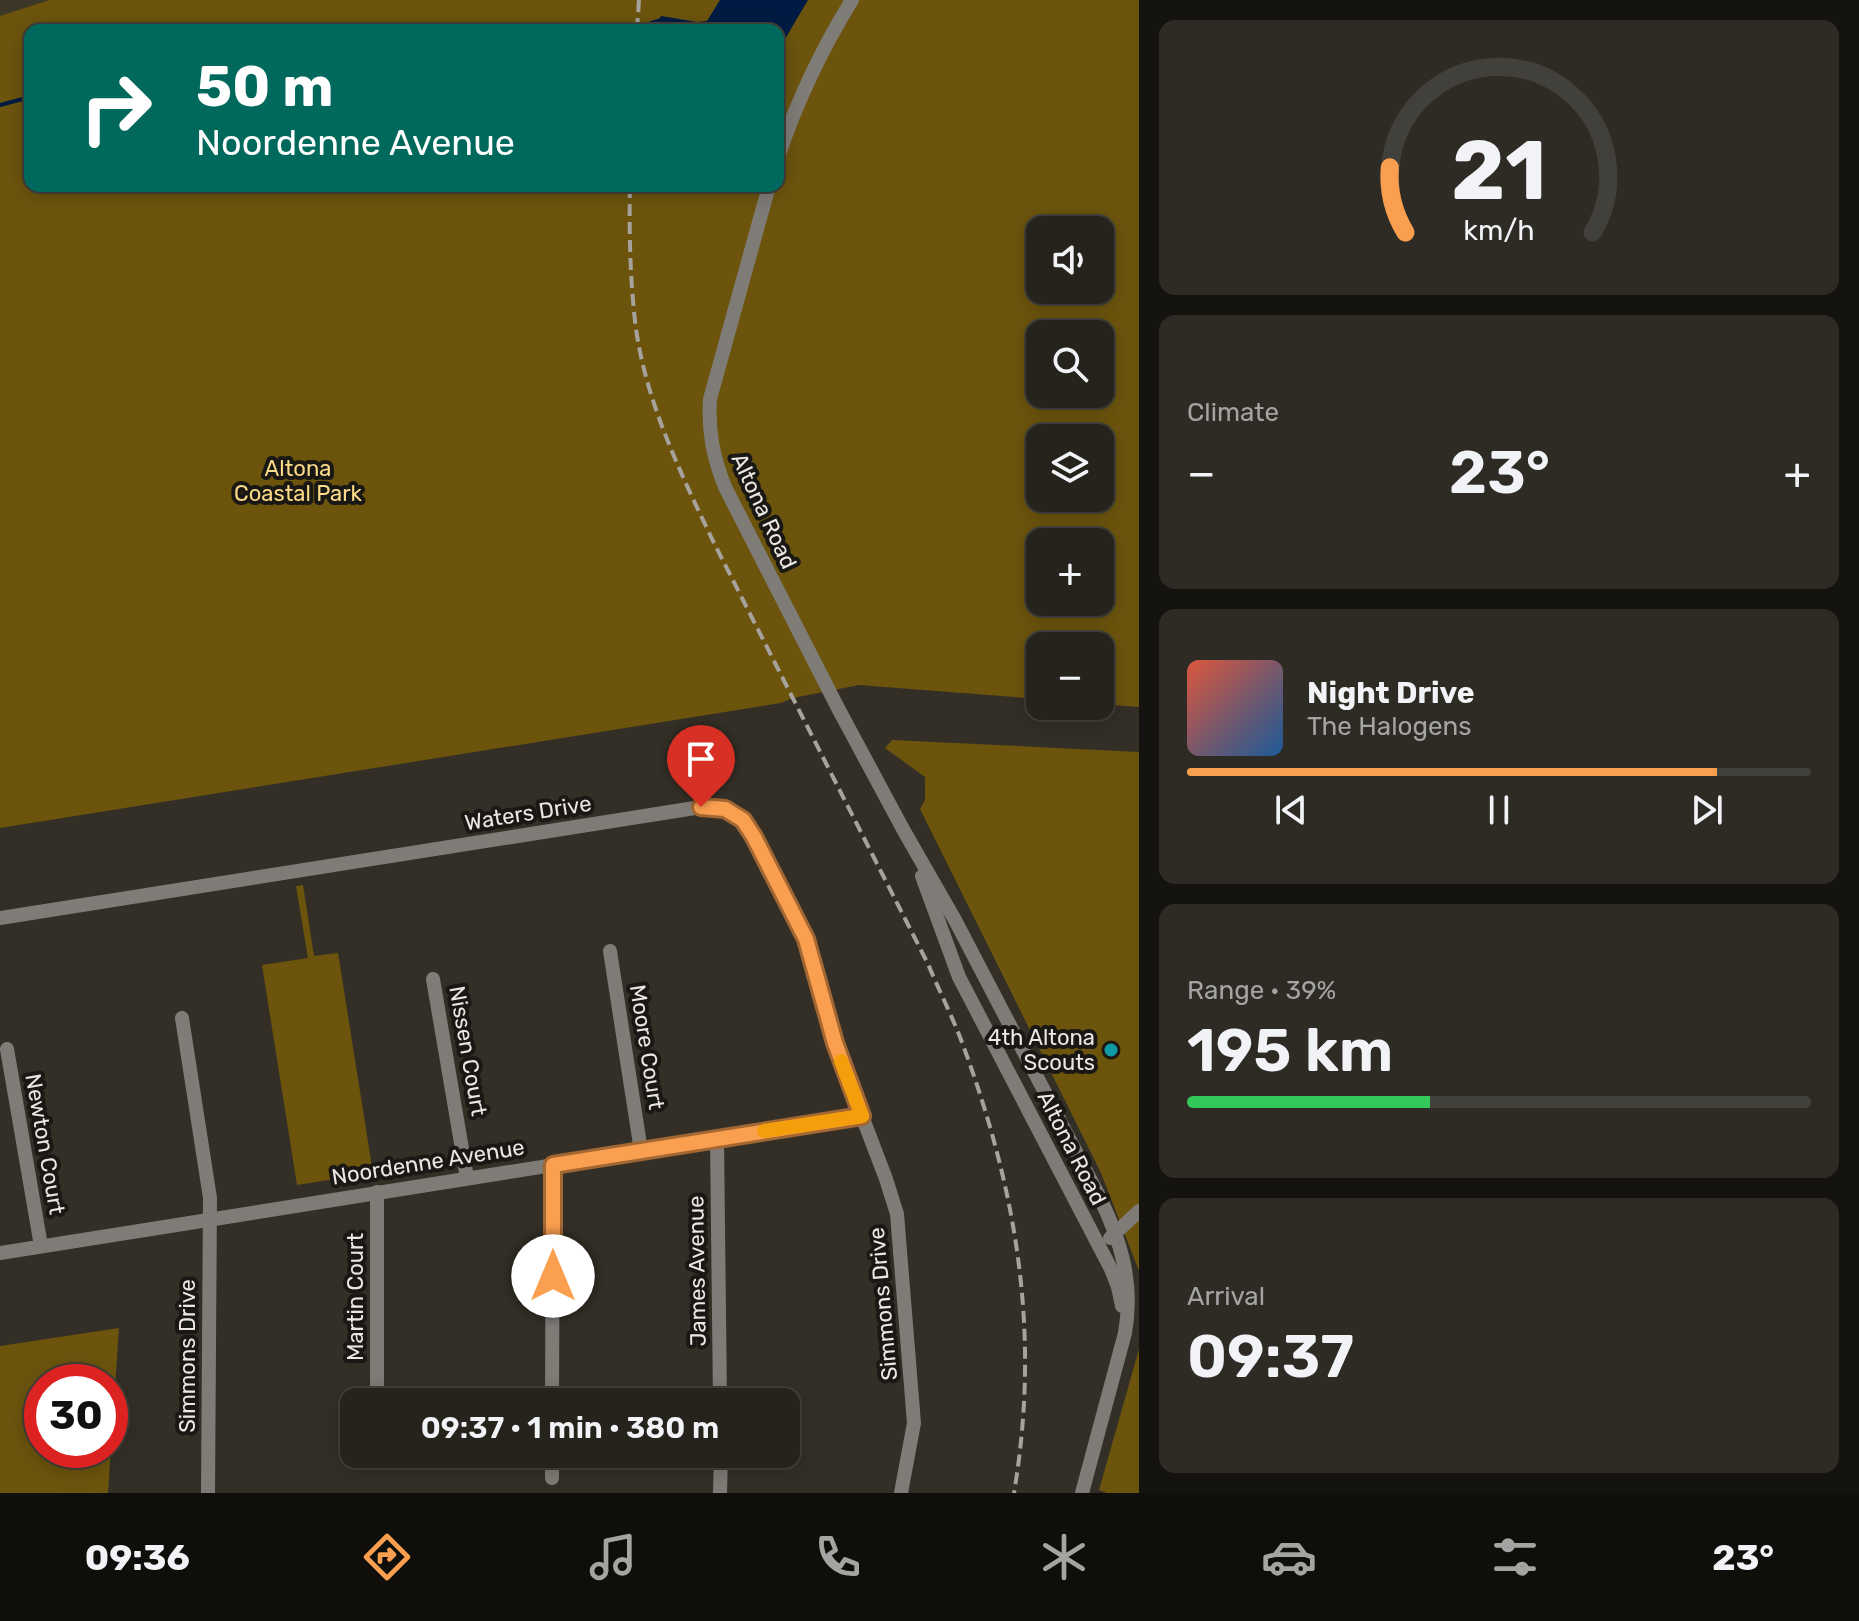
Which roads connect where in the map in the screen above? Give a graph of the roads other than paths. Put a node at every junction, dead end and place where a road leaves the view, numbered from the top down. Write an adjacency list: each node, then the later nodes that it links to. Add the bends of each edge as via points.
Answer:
1 (852, 0): 2 (street, via 820,54)
2 (784, 141)
3 (767, 192): 4 (street, Altona Road, via 710,399 712,452 725,487)
4 (904, 831): 18 (street, Altona Road); 20 (street, Altona Road, via 959,977)
5 (0, 918): 10 (street, Waters Drive, via 701,807 725,809 750,828 806,939)
6 (610, 951): 12 (street, Moore Court)
7 (433, 979): 14 (street, Nissen Court)
8 (182, 1018): 17 (street, Simmons Drive)
9 (7, 1049): 19 (street, Newton Court)
10 (862, 1116): 11 (street, Noordenne Avenue); 31 (street, Simmons Drive, via 893,1199 899,1231 914,1423)
11 (717, 1139): 12 (street, Noordenne Avenue); 25 (street, James Avenue)
12 (641, 1151): 13 (street, Noordenne Avenue)
13 (553, 1165): 14 (street, Noordenne Avenue); 24 (street)
14 (467, 1178): 15 (street, Noordenne Avenue)
15 (377, 1192): 17 (street, Noordenne Avenue); 23 (street, Martin Court)
16 (1139, 1211): 18 (street)
17 (210, 1219): 19 (street, Noordenne Avenue); 29 (street, Simmons Drive)
18 (1115, 1233): 20 (street); 22 (street, Altona Road, via 1129,1301)
19 (41, 1246): 21 (street, Noordenne Avenue)
20 (1099, 1246): 22 (street, Altona Road, via 1122,1304)
21 (0, 1253)
22 (1119, 1358): 32 (street, Altona Road)
23 (377, 1388)
24 (552, 1388)
25 (720, 1388)
26 (552, 1468): 28 (street)
27 (721, 1468): 30 (street)
28 (552, 1478)
29 (208, 1493)
30 (720, 1493)
31 (901, 1493)
32 (1082, 1493)

